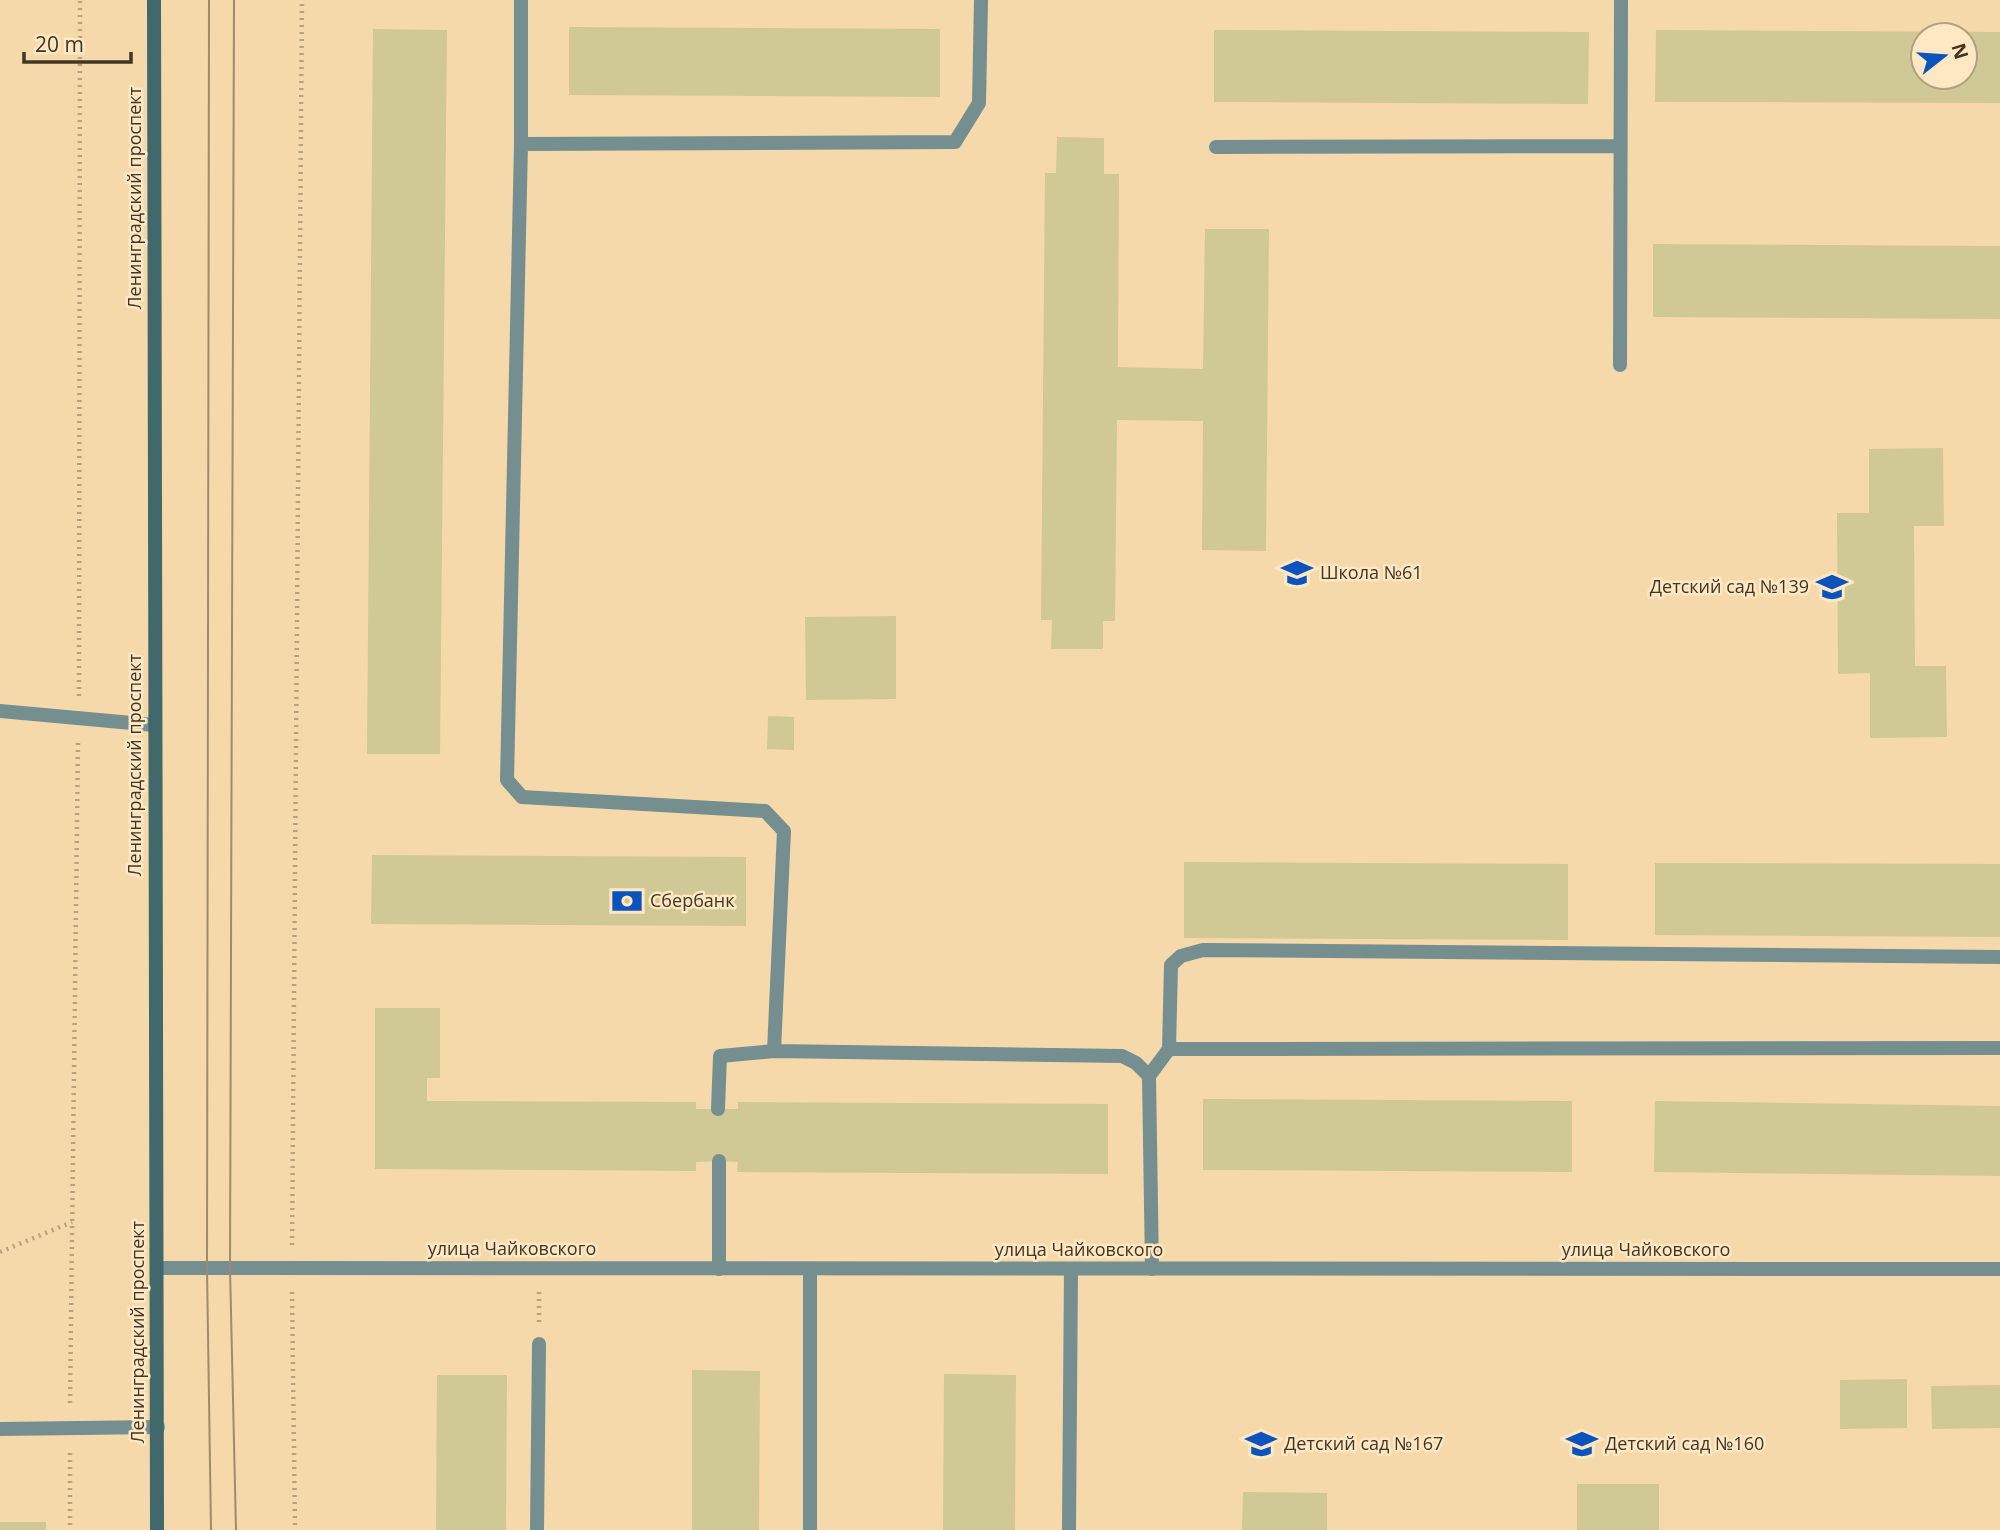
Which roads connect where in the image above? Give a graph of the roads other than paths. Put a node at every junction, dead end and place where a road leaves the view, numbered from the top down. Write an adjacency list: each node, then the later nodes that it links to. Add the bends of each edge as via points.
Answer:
1 (154, 0): 10 (main road, Ленинградский проспект)
2 (521, 0): 5 (street)
3 (981, 0): 5 (street, via 979,103 955,142)
4 (1620, 0): 6 (street)
5 (521, 144): 14 (street, via 507,780 522,797 765,811 784,831)
6 (1620, 146): 7 (street); 8 (street)
7 (1216, 147)
8 (1620, 365)
9 (0, 711): 10 (street)
10 (154, 725): 18 (main road, Ленинградский проспект)
11 (2000, 957): 13 (street, via 1203,950 1181,956 1171,965)
12 (2000, 1048): 13 (street)
13 (1169, 1049): 15 (street)
14 (774, 1051): 15 (street, via 1122,1056); 16 (street, via 720,1056)
15 (1149, 1076): 22 (street)
16 (718, 1109)
17 (719, 1161): 19 (street)
18 (158, 1268): 19 (street, улица Чайковского); 25 (main road, Ленинградский проспект)
19 (719, 1269): 20 (street, улица Чайковского)
20 (810, 1269): 21 (street, улица Чайковского); 29 (street)
21 (1071, 1269): 22 (street, улица Чайковского); 30 (street)
22 (1152, 1269): 23 (street, улица Чайковского)
23 (2000, 1269)
24 (539, 1344): 28 (street)
25 (158, 1427): 26 (street); 27 (main road, Ленинградский проспект)
26 (0, 1429)
27 (157, 1530)
28 (537, 1530)
29 (810, 1530)
30 (1069, 1530)

